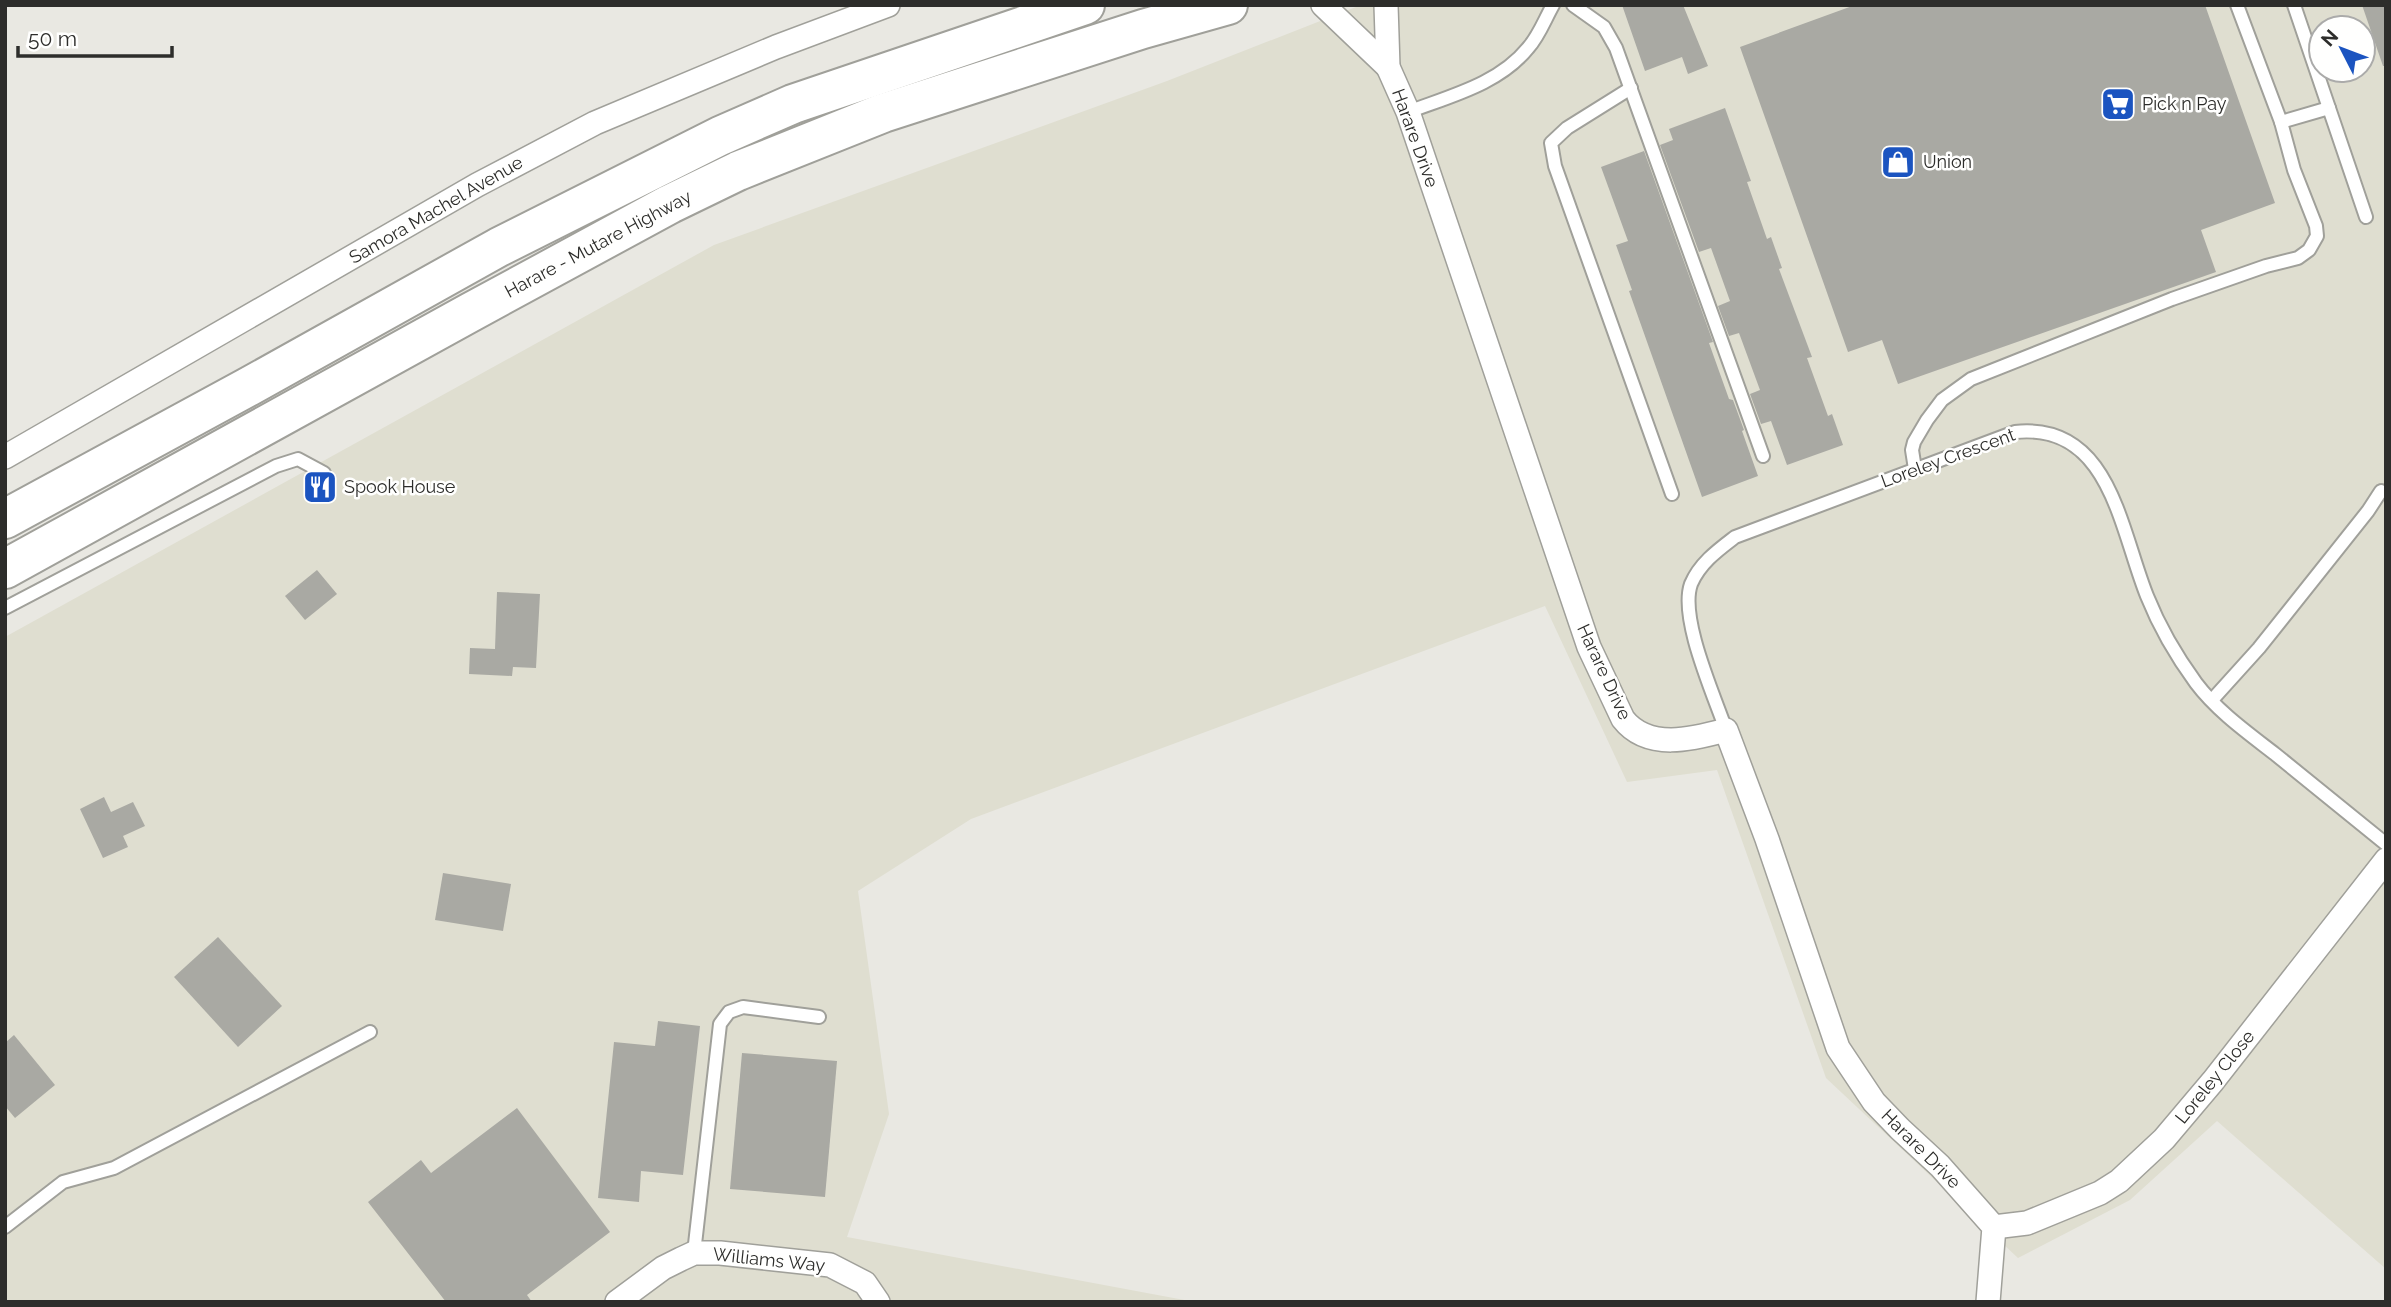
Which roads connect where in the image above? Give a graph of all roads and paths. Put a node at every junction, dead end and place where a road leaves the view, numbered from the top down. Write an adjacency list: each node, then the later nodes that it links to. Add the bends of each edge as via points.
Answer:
1 (887, 5): 17 (street, Samora Machel Avenue, via 595,123 477,185)
2 (1085, 5): 22 (highway, via 793,104 720,136 499,247)
3 (1228, 5): 23 (highway, Harare - Mutare Highway, via 883,113 738,171 459,318)
4 (1322, 5): 10 (street, Harare Drive)
5 (1386, 5): 10 (street, Harare Drive)
6 (1553, 5): 13 (lane, via 1531,46 1504,70 1481,84)
7 (1573, 5): 11 (lane, via 1604,27)
8 (2237, 5): 14 (lane)
9 (2294, 5): 12 (lane)
10 (1388, 67): 13 (street, Harare Drive)
11 (1631, 88): 16 (lane); 21 (lane, via 1551,143 1555,166)
12 (2329, 108): 14 (lane); 15 (lane)
13 (1408, 111): 26 (street, Harare Drive, via 1589,647 1623,719 1640,735 1661,739 1690,739)
14 (2281, 122): 18 (lane, via 2316,226 2318,236 2309,250 2298,258 2172,299 1971,379 1942,400 1927,420 1912,450)
15 (2366, 217)
16 (1763, 456)
17 (5, 457)
18 (1915, 470): 25 (lane, Loreley Crescent, via 2015,432 2050,432 2076,446 2108,486 2156,617 2190,674); 26 (lane, Loreley Crescent, via 1735,537 1701,567 1690,586 1691,628)
19 (324, 473): 24 (lane, via 298,459 276,466)
20 (2381, 491): 25 (lane, via 2259,648)
21 (1672, 494)
22 (5, 519)
23 (5, 569)
24 (5, 608)
25 (2212, 700): 27 (lane, Loreley Crescent)
26 (1726, 730): 32 (street, Harare Drive, via 1838,1048 1874,1102)
27 (2386, 844)
28 (2386, 860): 32 (street, Loreley Close, via 2157,1146 2100,1193 2027,1223)
29 (819, 1017): 33 (lane, via 743,1007 729,1012 720,1024)
30 (370, 1032): 31 (lane, via 114,1168 63,1182)
31 (5, 1227)
32 (1994, 1227): 36 (street)
33 (694, 1253): 34 (street, Williams Way, via 663,1268); 35 (street, Williams Way, via 830,1265 865,1283)
34 (617, 1302)
35 (878, 1302)
36 (1988, 1302)

